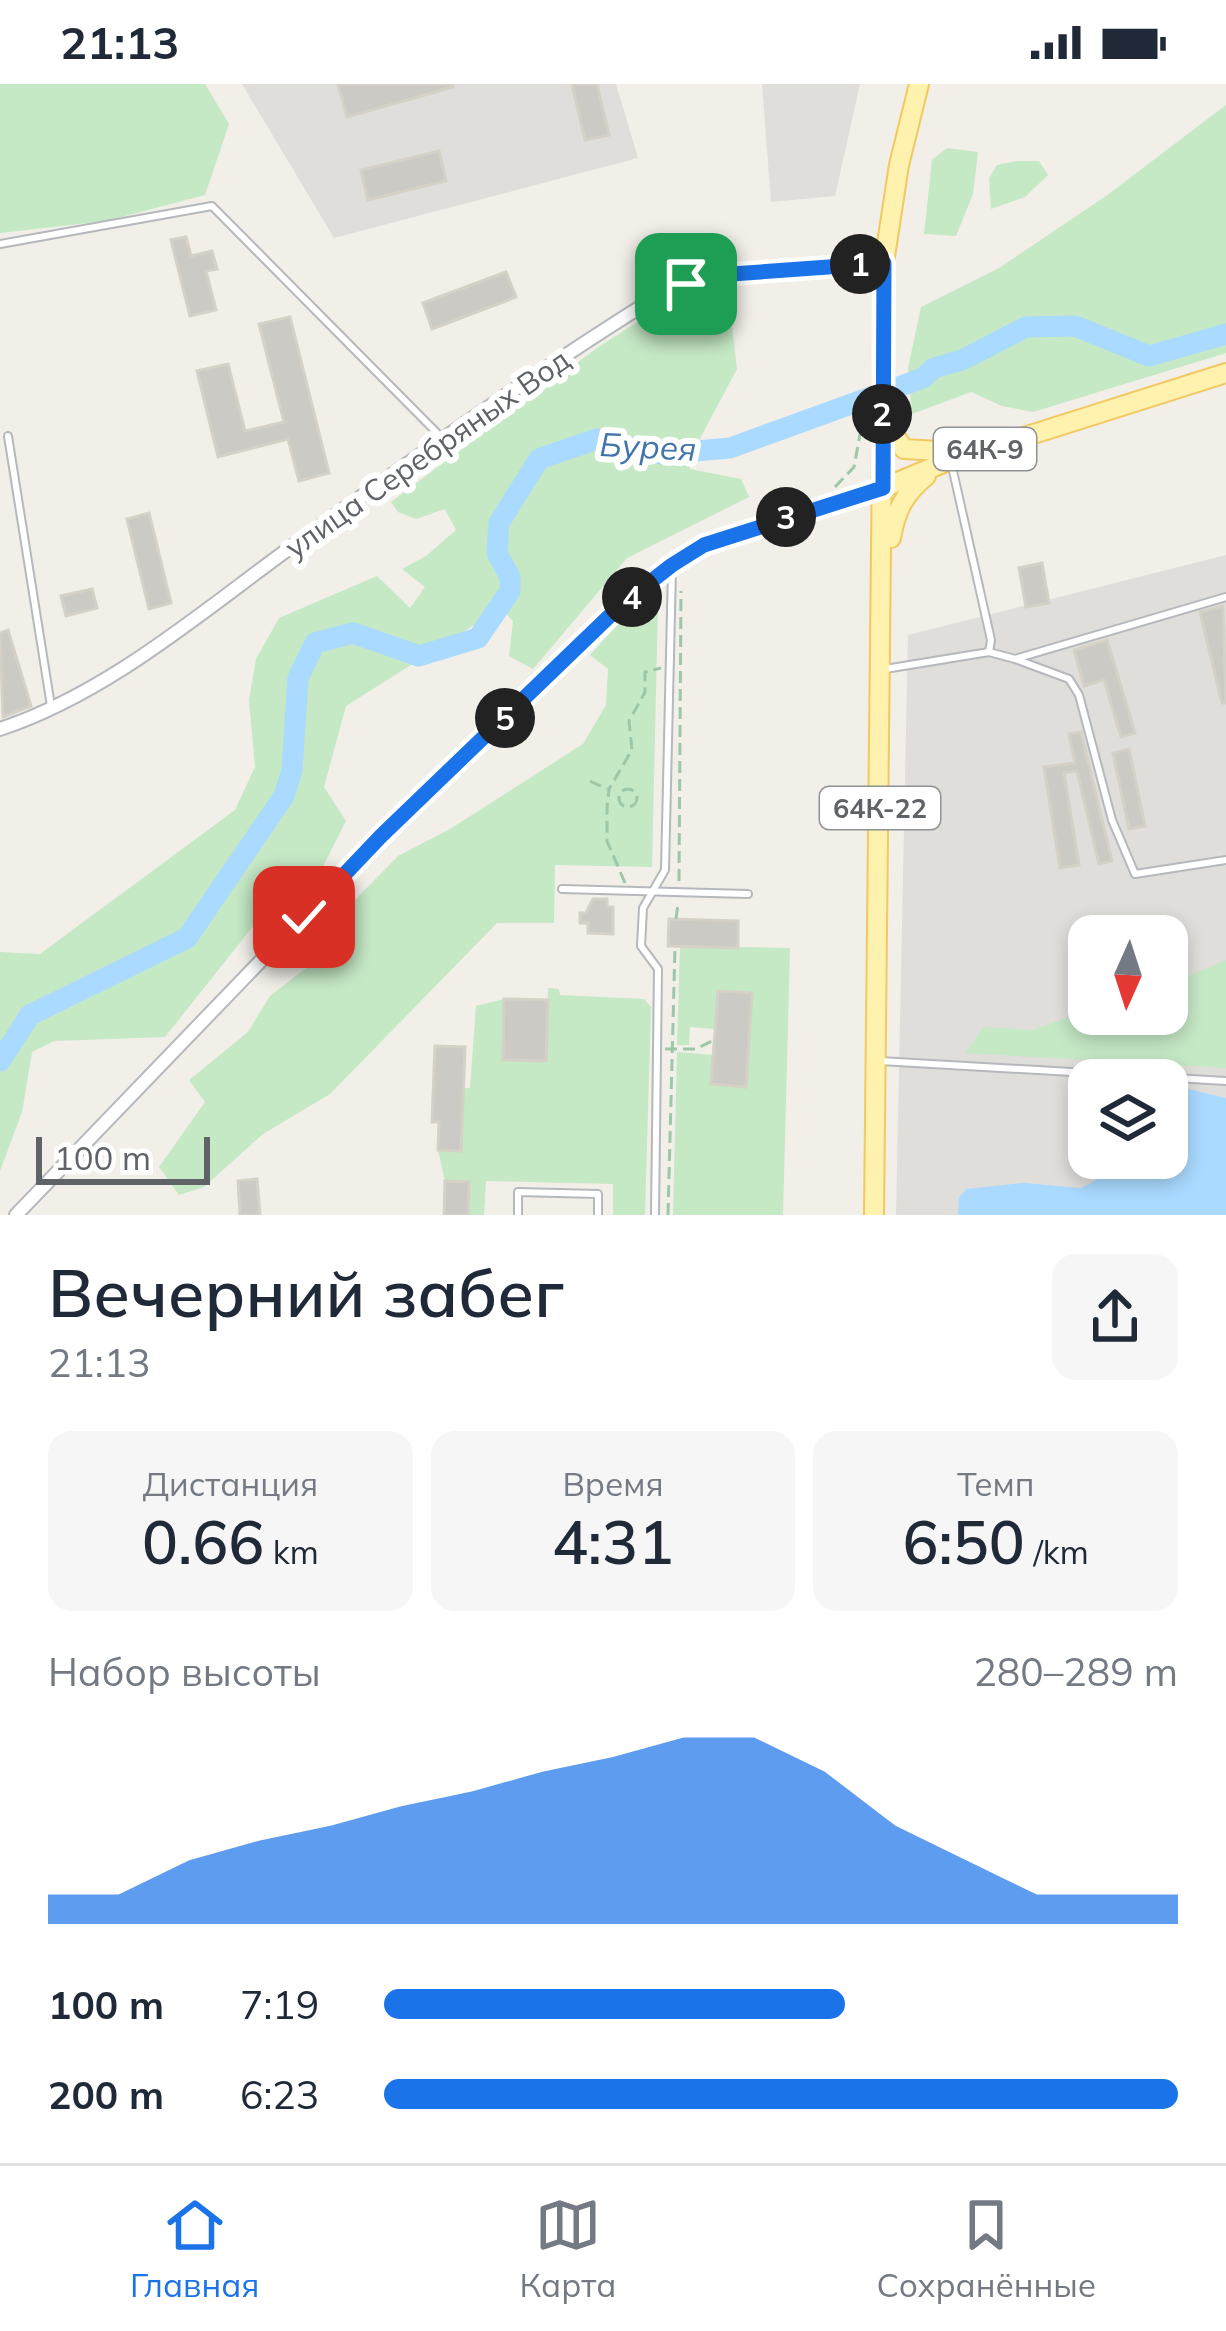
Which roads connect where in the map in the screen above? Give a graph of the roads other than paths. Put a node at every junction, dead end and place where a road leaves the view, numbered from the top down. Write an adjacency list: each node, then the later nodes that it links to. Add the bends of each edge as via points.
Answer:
1 (919, 84): 3 (main road)
2 (0, 244): 7 (lane, via 212,206)
3 (884, 263): 5 (main road); 7 (street, улица Серебряных Вод, via 686,284)
4 (1226, 373): 8 (main road, 64К-9)
5 (876, 414): 8 (main road, via 904,449); 10 (main road)
6 (8, 436): 17 (lane)
7 (442, 438): 17 (street, улица Серебряных Вод, via 144,654)
8 (980, 451): 9 (main road, 64К-9)
9 (946, 462): 10 (main road, 64К-9); 12 (main road, via 898,507); 14 (lane)
10 (883, 488): 11 (street, via 704,545); 12 (main road, 64К-22)
11 (677, 562): 21 (lane, via 665,869); 25 (street, via 622,604 381,836)
12 (882, 597): 16 (main road, 64К-22)
13 (1226, 597): 15 (lane)
14 (989, 652): 15 (lane); 16 (lane)
15 (1015, 658): 19 (lane, via 1069,680 1079,694 1135,874)
16 (882, 670): 23 (main road, 64К-22)
17 (52, 710): 18 (street, улица Серебряных Вод)
18 (0, 729)
19 (1226, 860)
20 (562, 889): 21 (lane)
21 (653, 891): 22 (lane); 28 (lane, via 643,908 641,946 658,969)
22 (748, 894)
23 (877, 1060): 24 (lane); 29 (main road, 64К-22)
24 (1226, 1082)
25 (16, 1215)
26 (518, 1215): 27 (lane, via 518,1192 598,1194)
27 (598, 1215)
28 (655, 1215)
29 (874, 1215)

